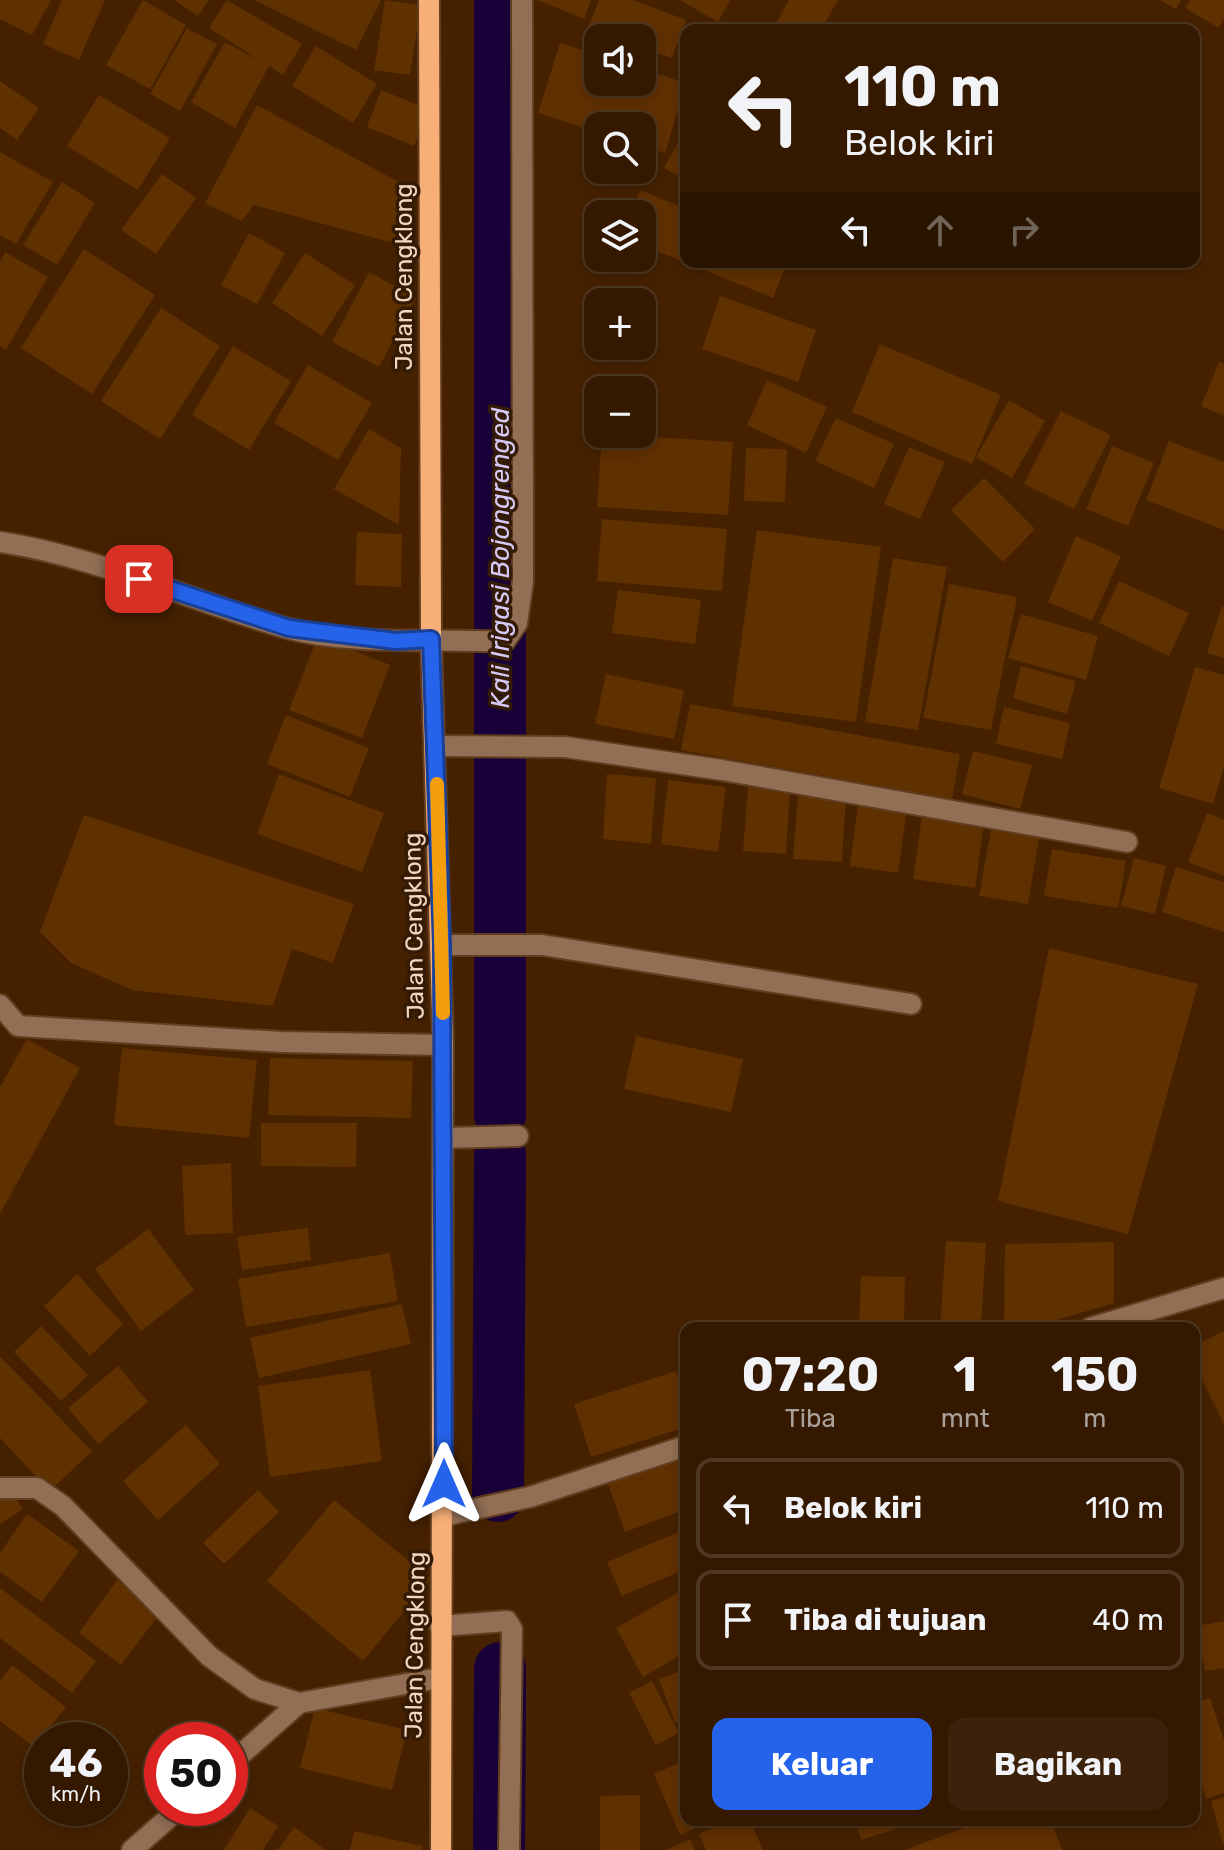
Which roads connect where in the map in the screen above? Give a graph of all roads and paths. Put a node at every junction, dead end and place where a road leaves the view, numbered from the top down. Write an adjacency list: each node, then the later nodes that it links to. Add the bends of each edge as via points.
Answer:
1 (429, 0): 4 (main road, Jalan Cengklong)
2 (522, 0): 4 (street, via 523,581 517,623 504,642)
3 (0, 542): 4 (street, via 109,569 289,628 396,641)
4 (439, 639): 5 (main road, Jalan Cengklong)
5 (435, 746): 6 (street, via 565,747); 7 (main road, Jalan Cengklong)
6 (1127, 842)
7 (448, 945): 8 (street, via 542,945); 10 (main road, Jalan Cengklong)
8 (911, 1004)
9 (0, 1005): 10 (street, via 18,1026 282,1042)
10 (443, 1045): 12 (main road, Jalan Cengklong)
11 (518, 1136): 12 (street)
12 (443, 1138): 17 (main road, Jalan Cengklong)
13 (1224, 1288): 14 (street)
14 (1110, 1322)
15 (680, 1448): 17 (street, via 530,1497)
16 (0, 1488): 20 (street, via 37,1488 63,1506 209,1656 255,1689)
17 (443, 1516): 18 (main road, Jalan Cengklong)
18 (449, 1625): 19 (main road, Jalan Cengklong); 25 (street, via 507,1621 514,1640)
19 (439, 1678): 20 (street); 24 (main road, Jalan Cengklong)
20 (299, 1703): 21 (street)
21 (248, 1748)
22 (159, 1826): 23 (street)
23 (132, 1850)
24 (441, 1850)
25 (509, 1850)

